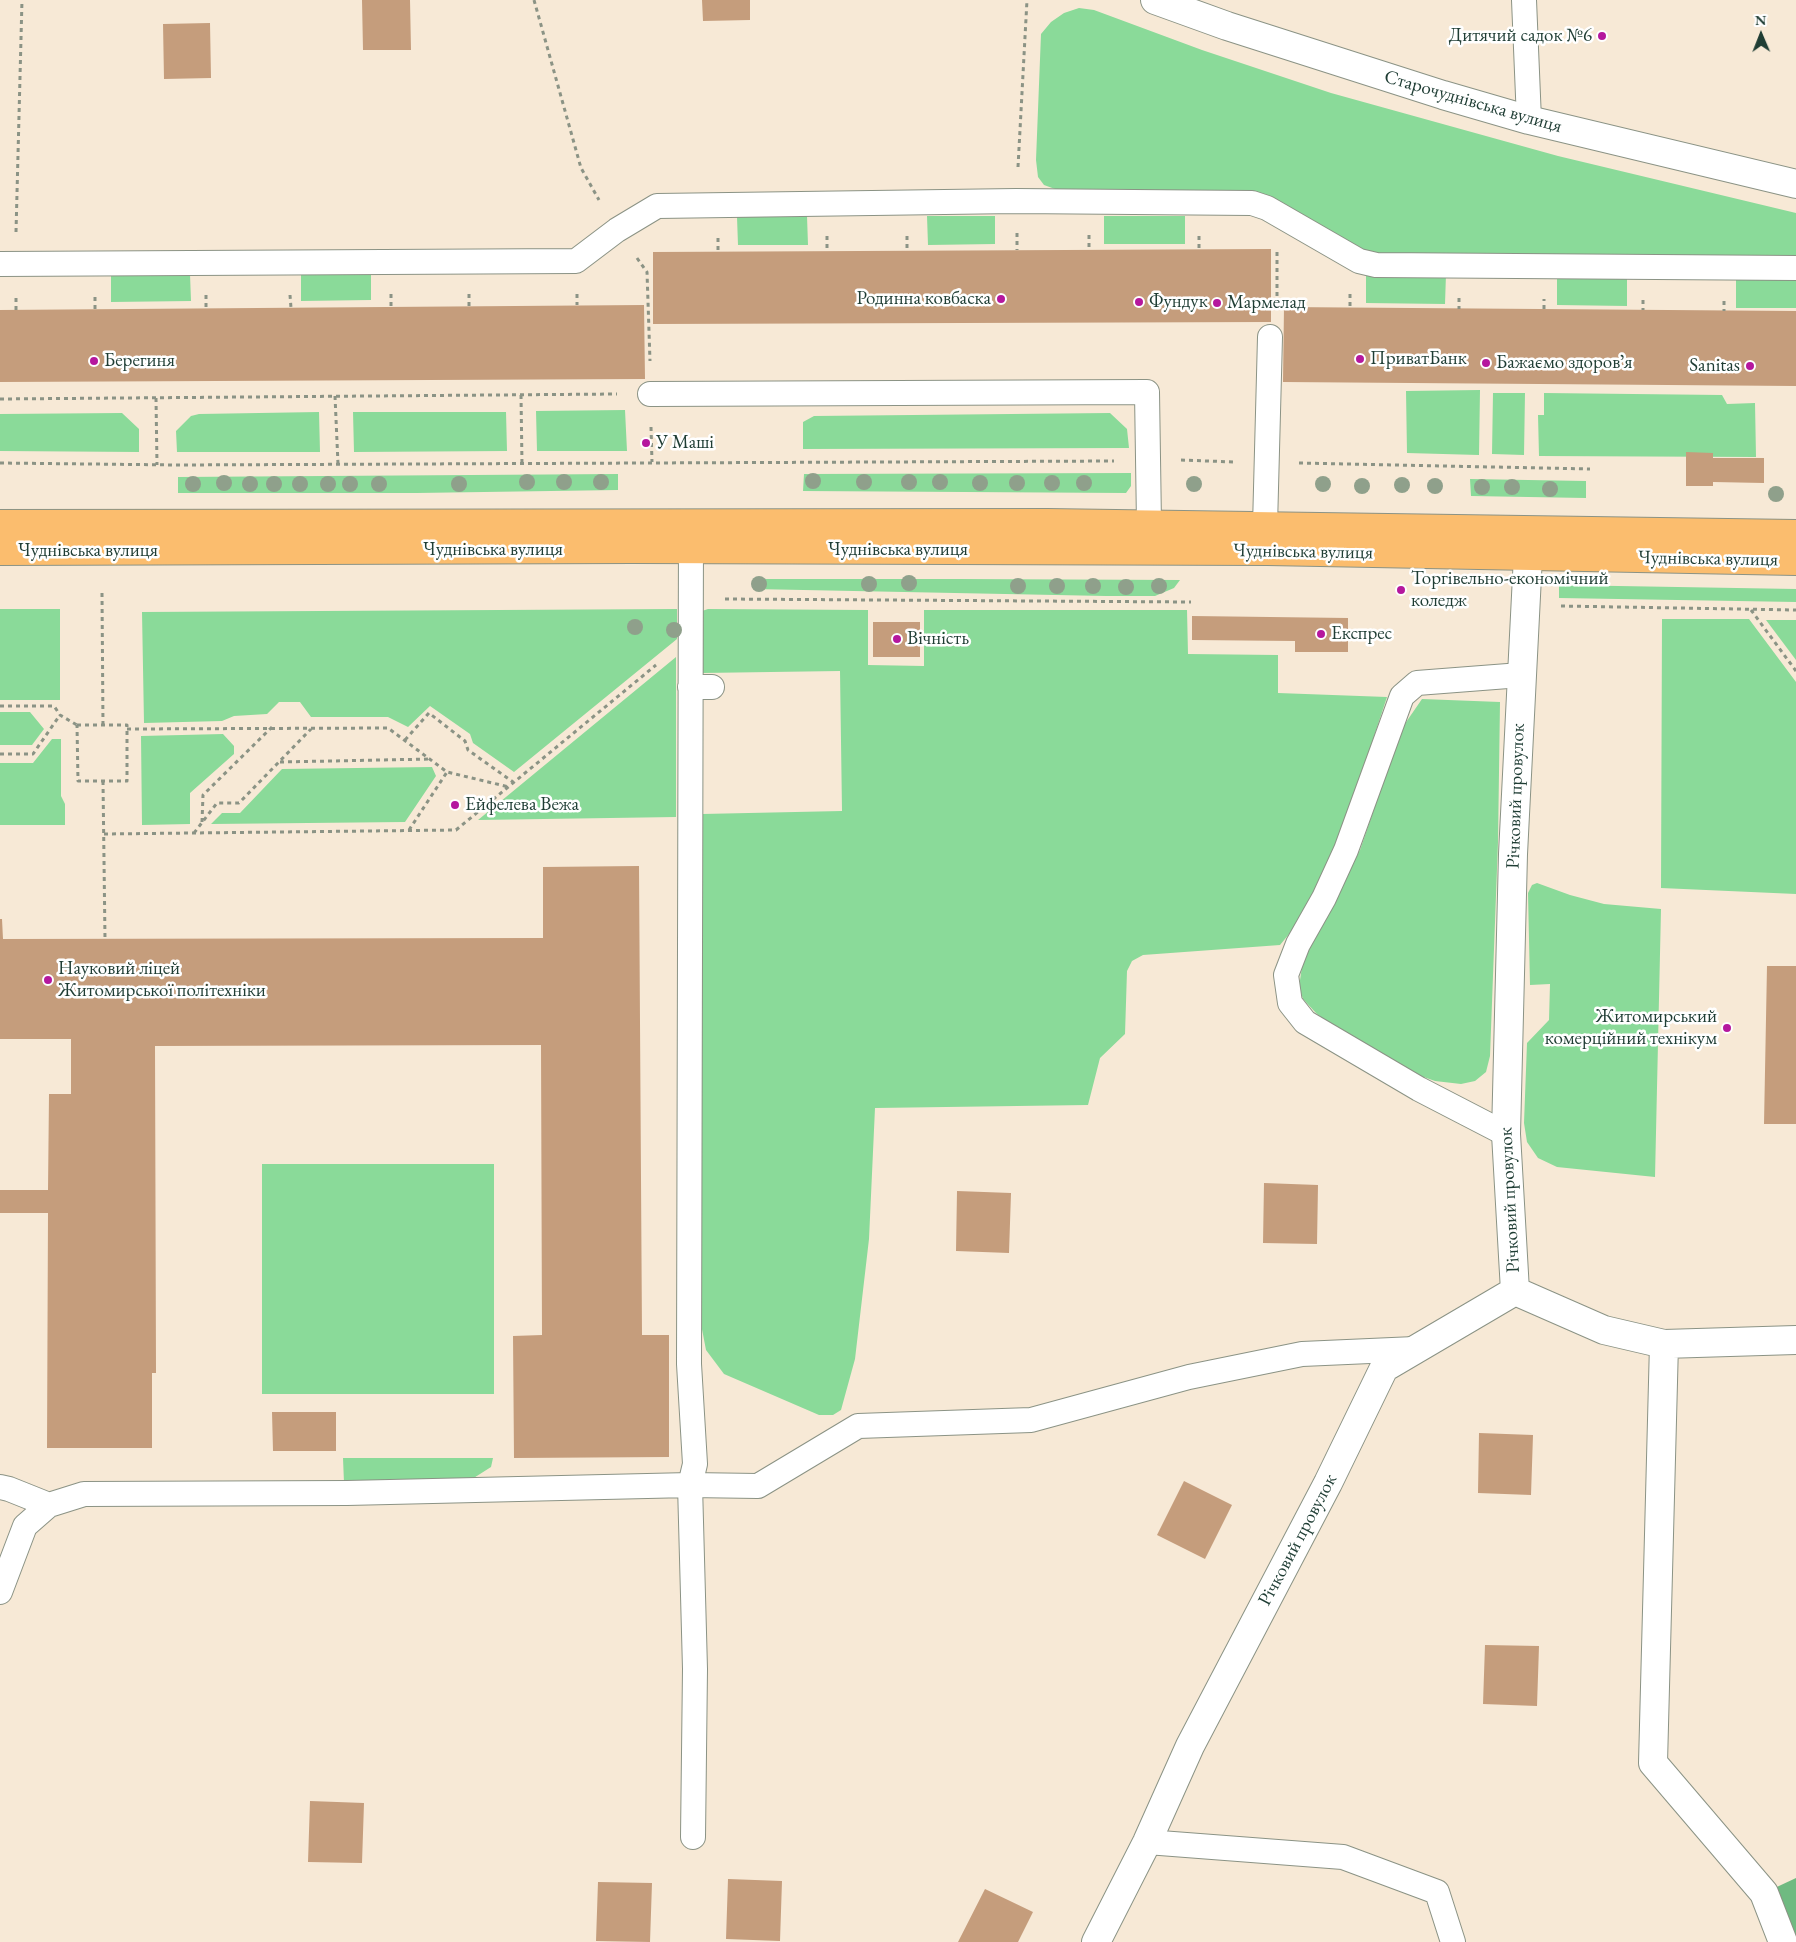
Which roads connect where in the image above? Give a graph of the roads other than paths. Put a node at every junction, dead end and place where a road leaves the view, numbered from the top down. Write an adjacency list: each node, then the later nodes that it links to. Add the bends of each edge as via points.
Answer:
1 (1155, 0): 3 (street, Старочуднівська вулиця, via 1331,60)
2 (1524, 0): 3 (lane)
3 (1529, 120): 4 (street, Старочуднівська вулиця)
4 (1796, 184)
5 (8, 264): 6 (lane, via 576,261 617,230 657,206 1016,201 1252,204 1277,213 1359,261 1376,265)
6 (1796, 268)
7 (1270, 337): 12 (lane)
8 (650, 394): 11 (lane, via 1146,392)
9 (690, 522): 10 (main road, Чуднівська вулиця); 11 (main road, Чуднівська вулиця); 14 (lane)
10 (0, 524)
11 (1149, 524): 12 (main road, Чуднівська вулиця)
12 (1265, 526): 13 (main road, Чуднівська вулиця)
13 (1796, 534)
14 (690, 550): 15 (main road, Чуднівська вулиця); 16 (main road, Чуднівська вулиця, via 1267,551); 24 (lane, via 690,637 701,687 689,1364 695,1464)
15 (0, 551)
16 (1528, 556): 17 (main road, Чуднівська вулиця); 18 (street, Річковий провулок)
17 (1796, 561)
18 (1521, 675): 19 (street, Річковий провулок); 19 (lane, via 1417,683 1402,696 1346,850 1298,944 1286,975 1290,1004 1305,1022 1418,1089)
19 (1506, 1134): 20 (street, Річковий провулок)
20 (1515, 1290): 22 (street, via 1604,1330); 23 (street, Річковий провулок)
21 (1796, 1340): 22 (street)
22 (1664, 1344): 32 (street, via 1653,1763 1764,1893)
23 (1415, 1349): 24 (lane, via 1302,1354 1189,1377 1031,1420 858,1426 758,1486); 29 (street, Річковий провулок, via 1384,1368 1328,1483 1190,1746)
24 (690, 1485): 26 (lane, via 84,1494); 28 (lane, via 695,1669)
25 (0, 1488): 26 (lane)
26 (49, 1505): 27 (lane, via 25,1526)
27 (0, 1592)
28 (693, 1837)
29 (1147, 1842): 30 (street, Річковий провулок); 31 (lane, via 1343,1857 1436,1892)
30 (1096, 1942)
31 (1453, 1942)
32 (1783, 1942)

